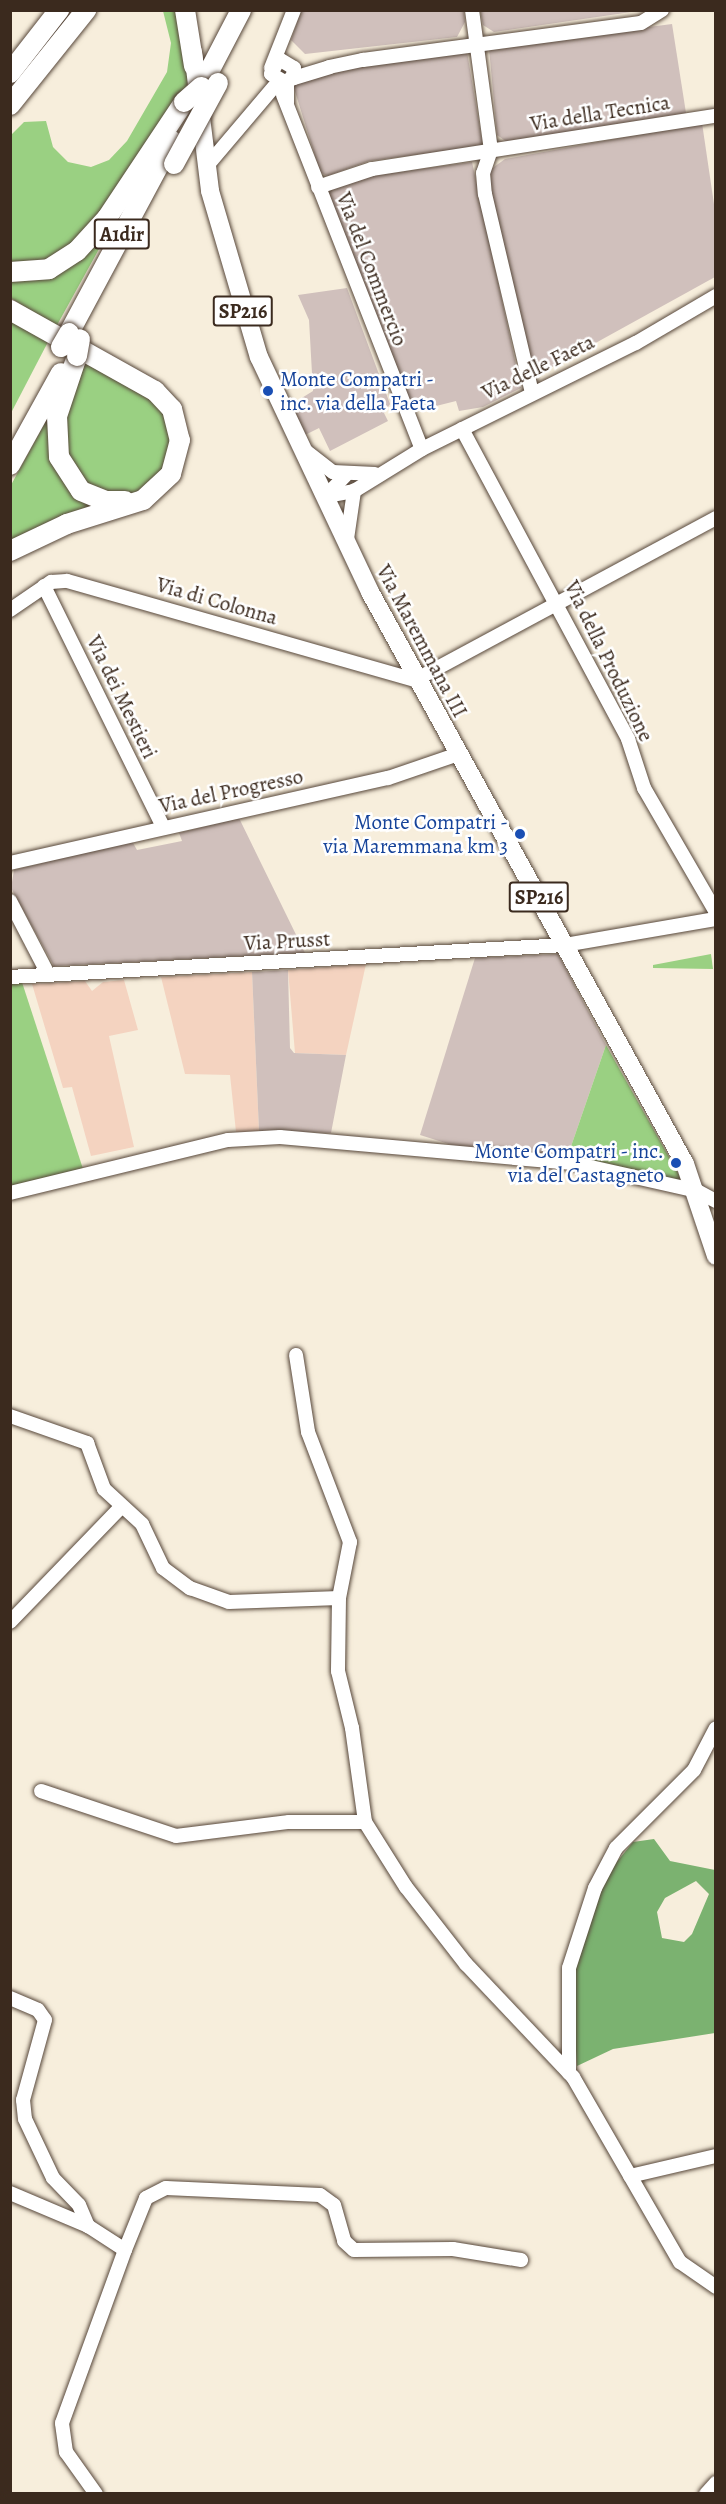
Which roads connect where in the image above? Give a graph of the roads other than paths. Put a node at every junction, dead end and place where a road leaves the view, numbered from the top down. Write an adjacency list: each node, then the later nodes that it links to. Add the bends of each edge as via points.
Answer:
1 (59, 10): 15 (highway)
2 (86, 10): 18 (highway)
3 (185, 10): 12 (highway)
4 (192, 10): 12 (main road, Via Maremmana III / SP216)
5 (241, 10): 17 (highway, A1dir, via 217,58)
6 (255, 10): 17 (highway, A1dir)
7 (472, 10): 10 (street)
8 (662, 10): 10 (street, via 641,23)
9 (294, 11): 11 (street, Via del Commercio, via 287,41); 14 (street)
10 (476, 42): 13 (street); 21 (street)
11 (291, 62): 13 (street); 14 (street, via 279,59); 16 (street, Via del Commercio, via 294,73)
12 (194, 66): 22 (main road, Via Maremmana III / SP216)
13 (329, 67): 16 (street)
14 (271, 69): 16 (street); 19 (street)
15 (10, 73)
16 (284, 81): 19 (street); 23 (street, Via del Commercio, via 287,103)
17 (210, 85): 24 (highway, bridge, via 175,114 107,218 77,251 48,269); 27 (highway, A1dir, bridge, via 174,164); 27 (highway, A1dir, via 175,136)
18 (10, 105)
19 (261, 105): 22 (street)
20 (716, 116): 21 (street, Via della Tecnica)
21 (491, 150): 23 (street, Via della Tecnica, via 372,169); 28 (street, via 483,173 485,194)
22 (206, 167): 31 (main road, Via Maremmana III / SP216, via 244,316)
23 (318, 187): 32 (street, Via del Commercio)
24 (10, 272)
25 (716, 296): 28 (street, Via delle Faeta)
26 (10, 310): 37 (highway, via 146,385 167,403 179,427 180,452 171,474)
27 (72, 346): 30 (highway, A1dir); 33 (highway, A1dir); 37 (highway, via 57,416 63,469 75,486 100,500)
28 (532, 393): 29 (street, Via delle Faeta)
29 (462, 429): 32 (street, Via delle Faeta); 43 (street, Via della Produzione)
30 (10, 440)
31 (302, 447): 35 (street, via 321,465); 38 (main road, Via Maremmana III / SP216)
32 (422, 449): 34 (street, Via delle Faeta)
33 (10, 465)
34 (377, 474): 35 (street); 36 (street, Via delle Faeta)
35 (345, 476): 38 (street)
36 (354, 491): 38 (street); 40 (street)
37 (149, 496): 41 (highway)
38 (326, 496): 40 (main road, Via Maremmana III / SP216)
39 (716, 518): 43 (street)
40 (347, 544): 45 (main road, Via Maremmana III / SP216)
41 (10, 551)
42 (45, 585): 44 (street); 45 (street, Via di Colonna, via 67,581); 47 (street, Via dei Mestieri)
43 (556, 600): 45 (street); 50 (street, Via della Produzione, via 628,739 644,788)
44 (10, 610)
45 (417, 680): 46 (main road, Via Maremmana III / SP216)
46 (458, 754): 47 (street, Via del Progresso, via 388,778); 52 (main road, Via Maremmana III / SP216)
47 (163, 827): 48 (street, Via del Progresso)
48 (10, 863)
49 (10, 901): 53 (street)
50 (716, 912)
51 (716, 919): 52 (street, Via Prusst)
52 (565, 945): 53 (street, Via Prusst); 55 (main road, Via Maremmana III / SP216)
53 (48, 974): 54 (street, Via Prusst)
54 (10, 977)
55 (697, 1191): 56 (street, via 521,1156 280,1137 228,1140); 57 (street); 58 (main road, Via Maremmana III / SP216)
56 (10, 1193)
57 (716, 1201)
58 (716, 1256)
59 (296, 1354): 62 (street, via 308,1432 351,1542)
60 (10, 1416): 61 (street, via 84,1440 104,1489)
61 (122, 1506): 62 (street, via 142,1524 166,1571 210,1598); 63 (street)
62 (339, 1598): 66 (street, via 338,1677 352,1728)
63 (10, 1622)
64 (716, 1728): 68 (street, via 694,1770 616,1848 595,1888 569,1968)
65 (41, 1791): 66 (street, via 176,1836 289,1822)
66 (365, 1822): 68 (street, via 406,1887 466,1964 514,2021)
67 (10, 1998): 72 (street, via 45,2016 24,2114 53,2178 79,2205)
68 (569, 2073): 70 (street)
69 (716, 2156): 70 (street)
70 (630, 2175): 75 (street, via 680,2262)
71 (10, 2193): 72 (street)
72 (88, 2226): 73 (street)
73 (125, 2250): 74 (street, via 146,2198 165,2188 320,2194 334,2205 351,2249 453,2249); 77 (street, via 62,2423 66,2452)
74 (521, 2260)
75 (716, 2287)
76 (716, 2483): 78 (street)
77 (96, 2493)
78 (706, 2493)

